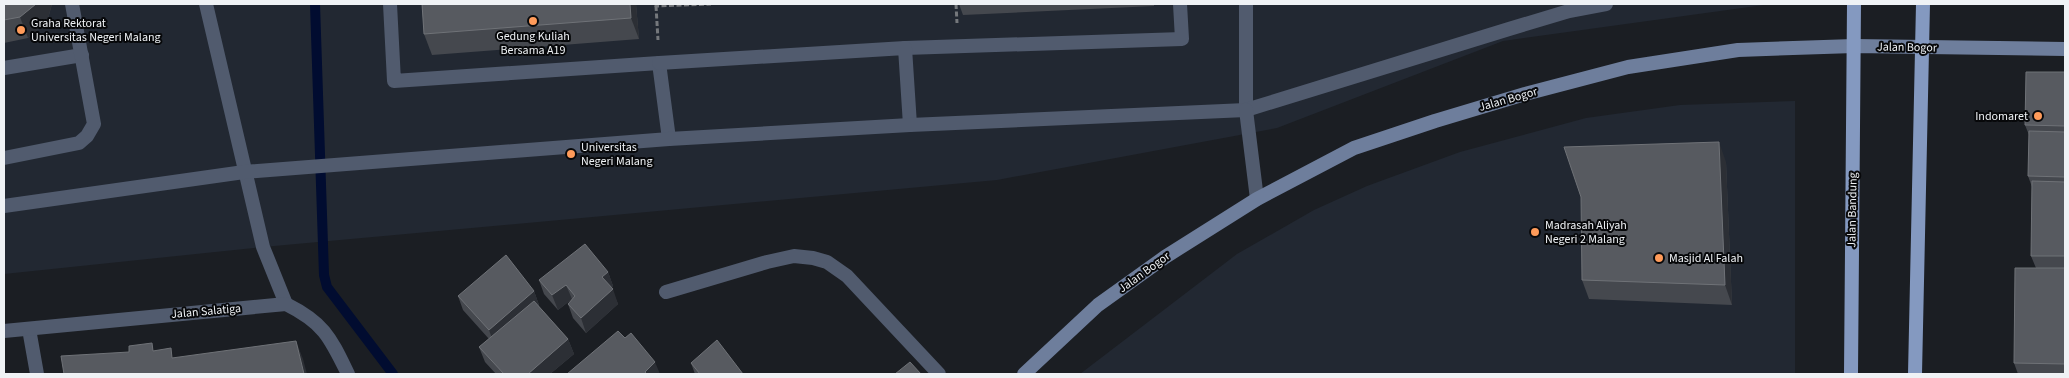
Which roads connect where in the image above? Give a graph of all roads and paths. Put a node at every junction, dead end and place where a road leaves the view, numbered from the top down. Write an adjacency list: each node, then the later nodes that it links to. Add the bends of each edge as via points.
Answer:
1 (72, 4): 15 (street)
2 (206, 4): 22 (street)
3 (390, 4): 16 (street, via 394,81)
4 (711, 4): 10 (path)
5 (1180, 4): 13 (street, via 1182,40)
6 (1246, 4): 18 (street)
7 (1606, 4): 18 (street, via 1508,29)
8 (1854, 4): 11 (main road, Jalan Bandung)
9 (1923, 4): 12 (main road)
10 (656, 5): 16 (path)
11 (1854, 46): 12 (main road, Jalan Bogor); 23 (main road, Jalan Bogor, via 1738,50 1618,69 1525,94 1354,148); 33 (main road, Jalan Bandung)
12 (1923, 47): 14 (main road, Jalan Bogor); 34 (main road)
13 (905, 48): 16 (street); 19 (street)
14 (2065, 49)
15 (82, 55): 17 (street); 21 (street, via 94,124 87,136 79,143)
16 (659, 63): 20 (street)
17 (4, 68)
18 (1246, 110): 19 (street); 23 (street)
19 (910, 125): 20 (street)
20 (669, 139): 22 (street)
21 (4, 158)
22 (244, 172): 24 (street); 26 (street, via 263,246)
23 (1257, 199): 32 (main road, Jalan Bogor, via 1165,257 1098,305)
24 (4, 206)
25 (666, 292): 31 (street, via 794,256 827,262 847,276)
26 (286, 304): 27 (street, Jalan Salatiga); 30 (street, via 307,315 328,334)
27 (29, 329): 28 (street, Jalan Salatiga); 29 (street)
28 (4, 331)
29 (38, 374)
30 (348, 374)
31 (939, 374)
32 (1024, 374)
33 (1850, 374)
34 (1915, 374)

